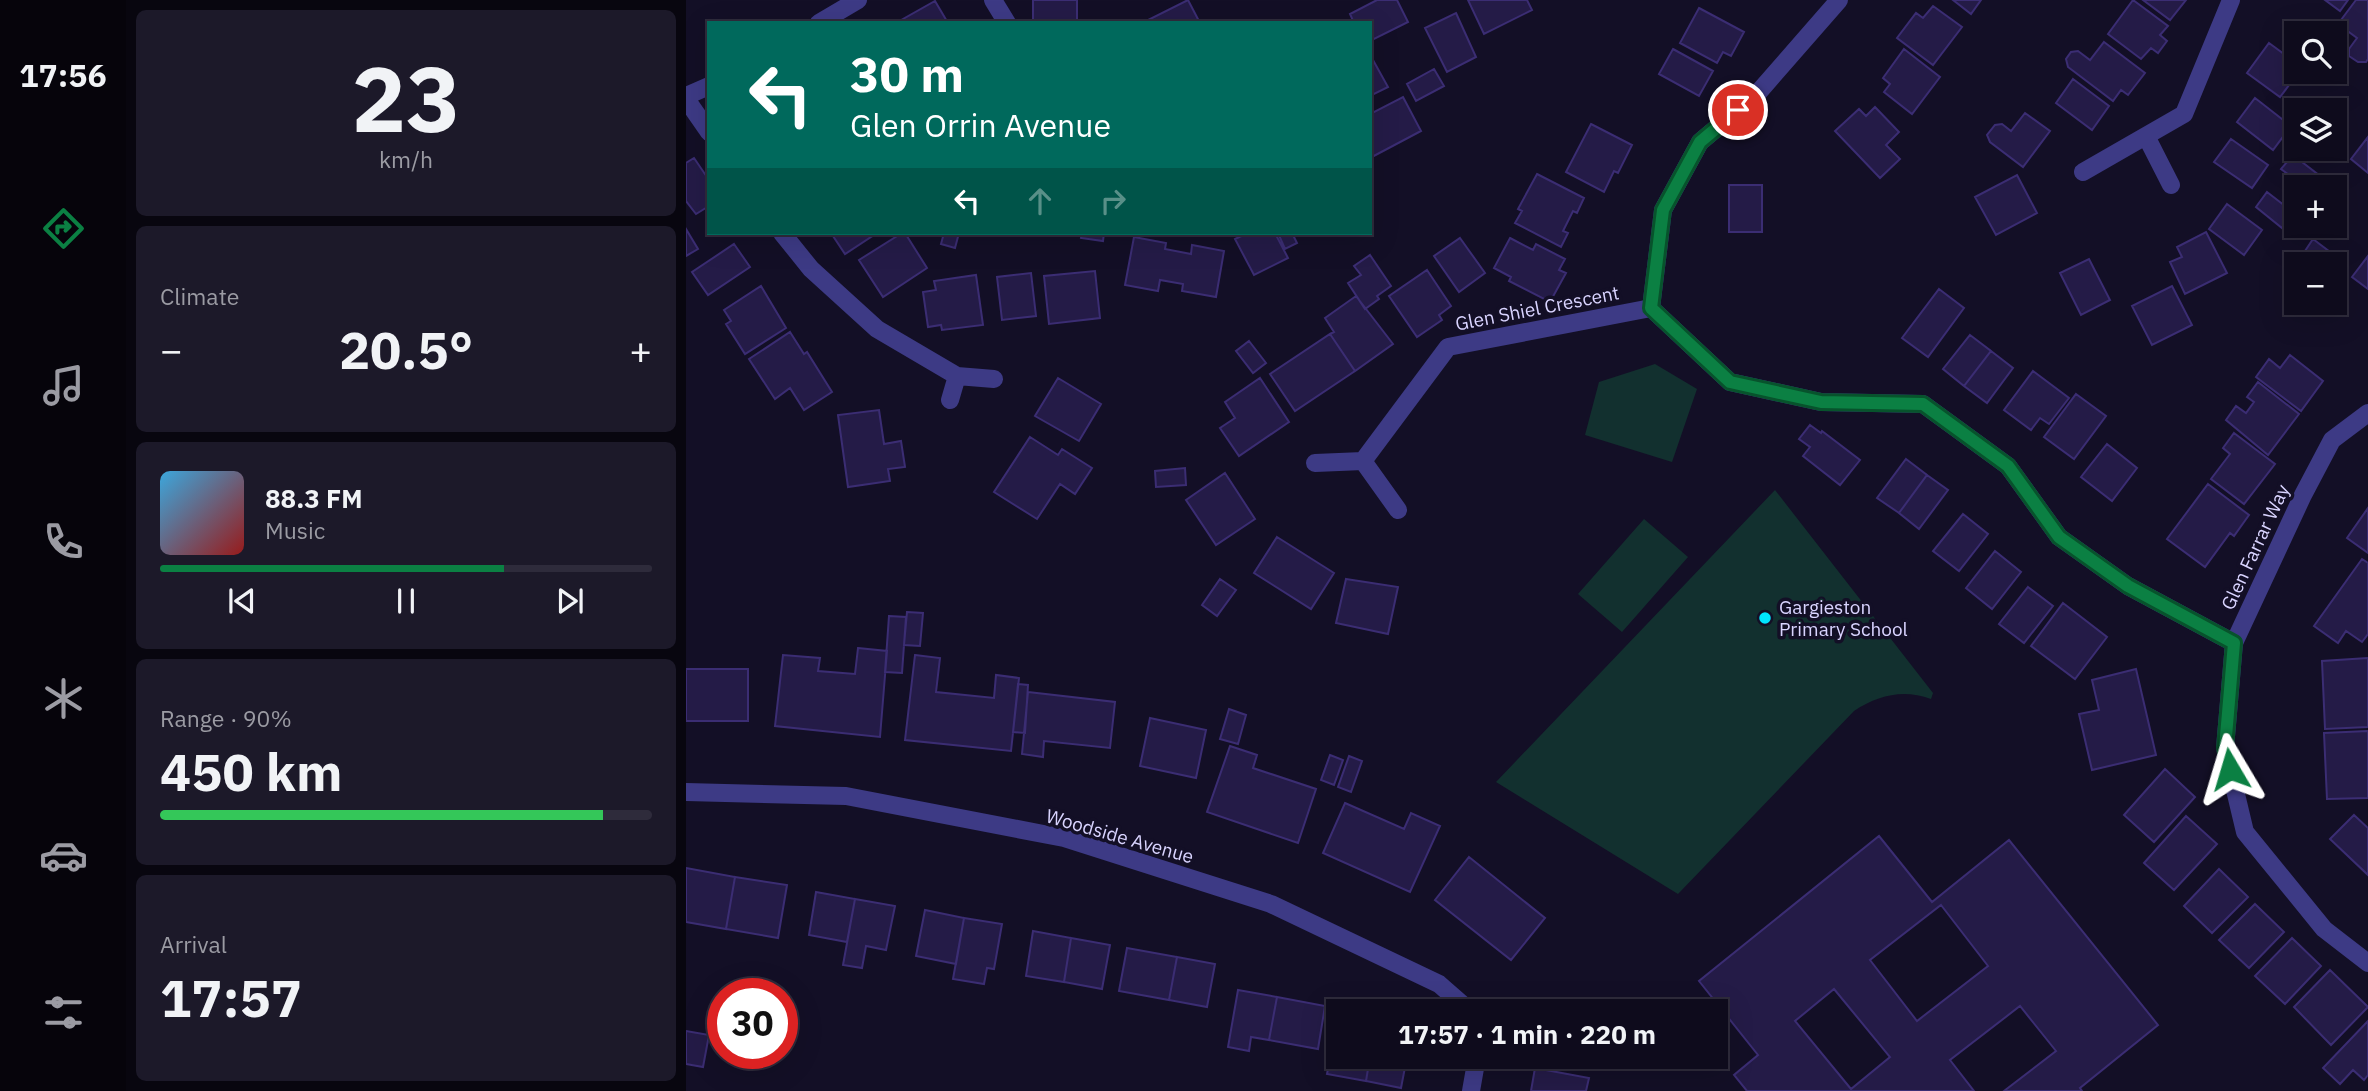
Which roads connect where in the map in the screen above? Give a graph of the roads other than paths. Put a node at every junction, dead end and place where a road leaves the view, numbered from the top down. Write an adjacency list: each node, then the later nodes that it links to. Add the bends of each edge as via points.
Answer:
1 (858, 0): 5 (street)
2 (993, 0): 6 (street)
3 (1839, 0): 14 (street, via 1757,94 1700,142 1663,210)
4 (2231, 0): 10 (street, via 2184,114)
5 (822, 21)
6 (1006, 21)
7 (707, 87): 8 (street)
8 (686, 97): 9 (street)
9 (707, 129)
10 (2146, 136): 11 (street); 12 (street)
11 (2083, 172)
12 (2171, 185)
13 (784, 235): 15 (street, via 811,270 877,329)
14 (1651, 308): 19 (street, Glen Shiel Crescent, via 1448,347); 22 (street, via 1730,382 1821,402 1923,404 2008,466 2059,537 2128,586)
15 (957, 376): 16 (street); 17 (street)
16 (994, 379)
17 (950, 400)
18 (2368, 414): 22 (street, Glen Farrar Way, via 2332,440)
19 (1363, 461): 20 (street); 21 (street)
20 (1315, 463)
21 (1398, 510)
22 (2234, 643): 24 (street, Glen Farrar Way, via 2225,748 2245,832 2325,929)
23 (686, 792): 25 (street, Woodside Avenue, via 846,796 1064,838 1271,904 1439,984)
24 (2368, 963)
25 (1456, 999)
26 (1475, 1069): 27 (street)
27 (1471, 1091)

